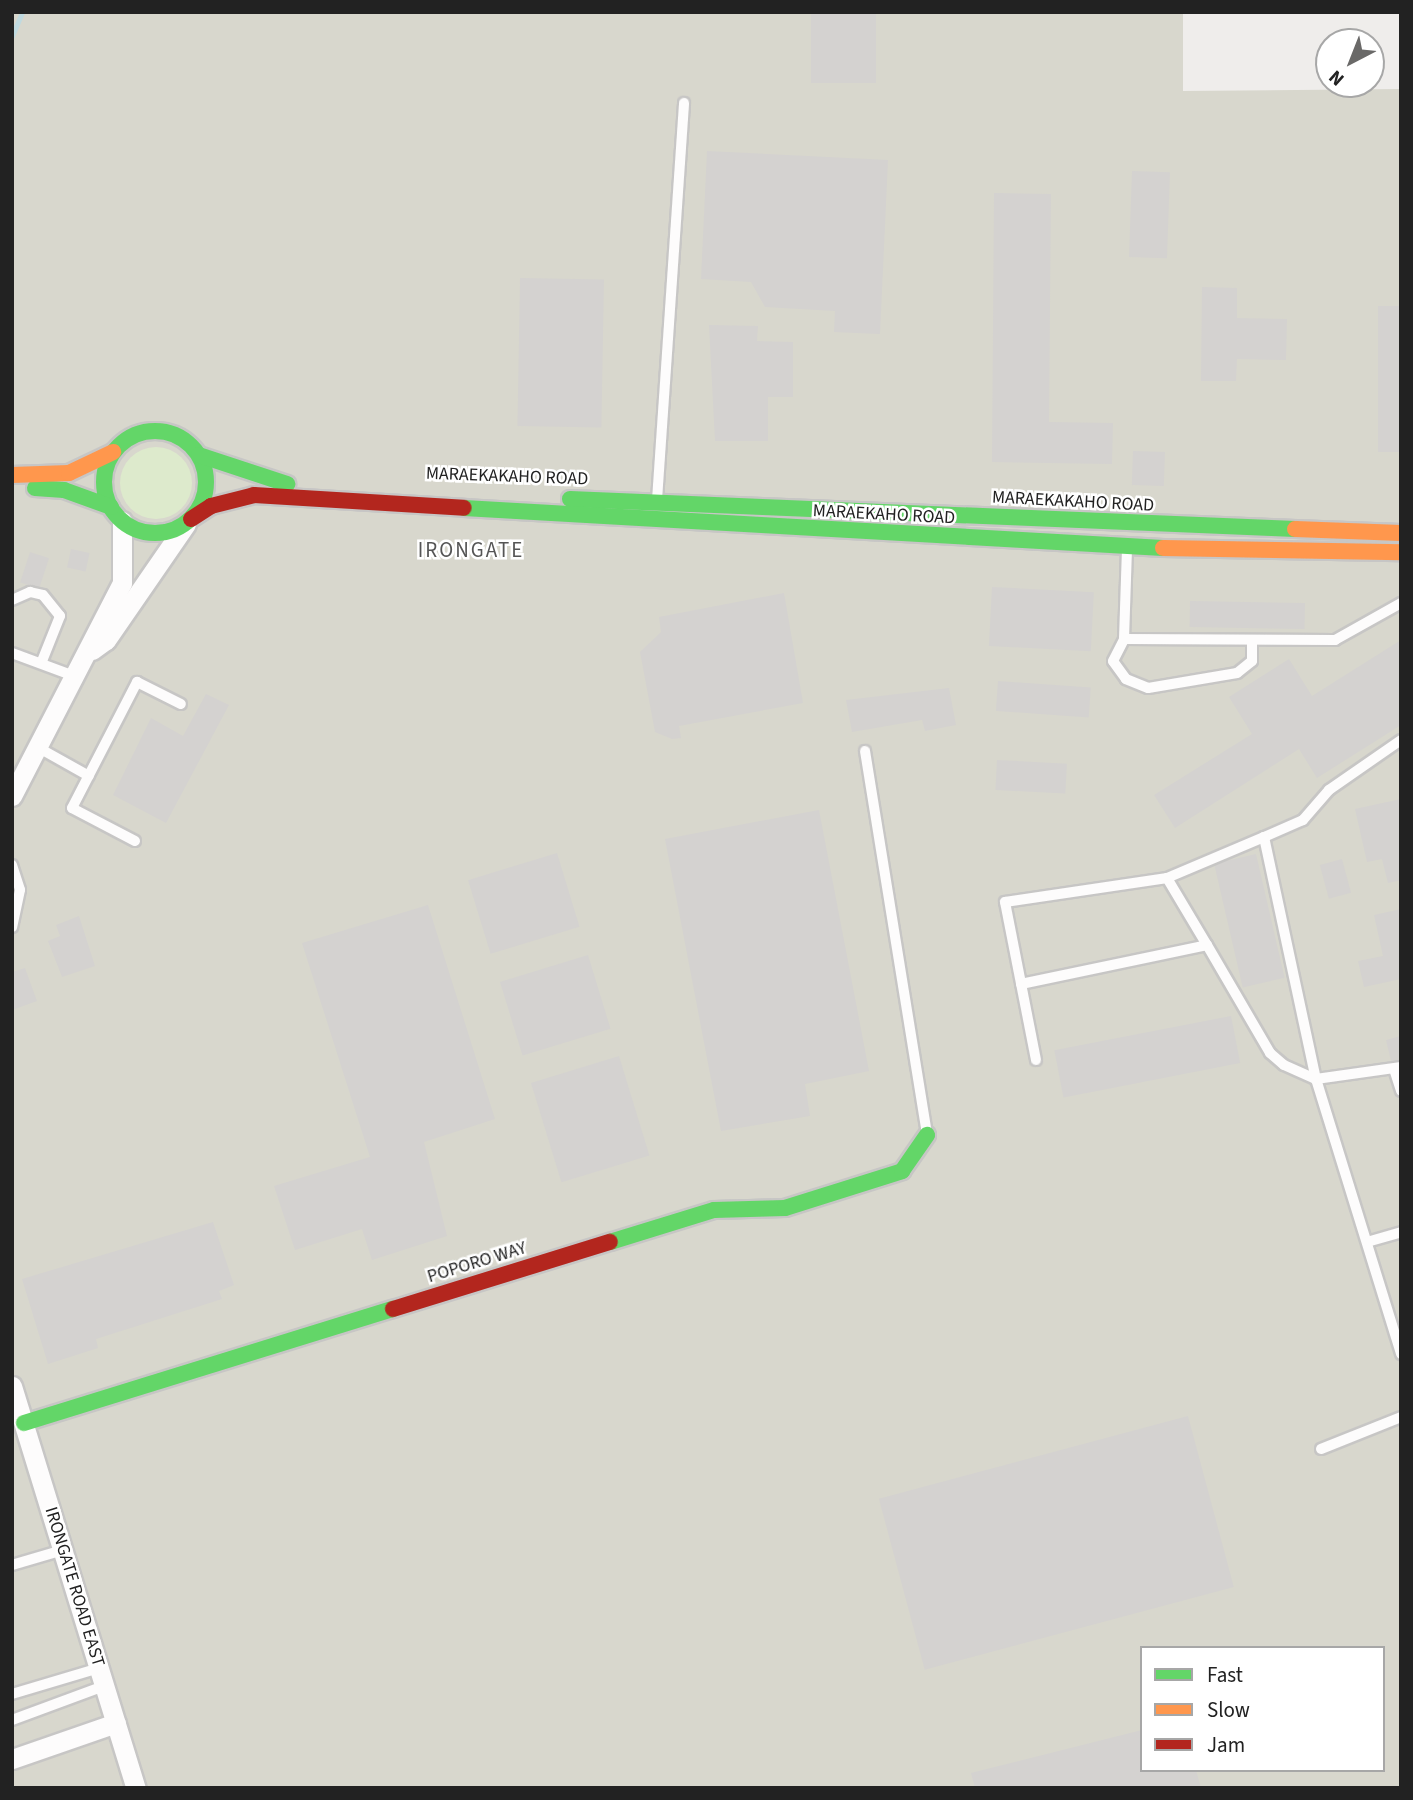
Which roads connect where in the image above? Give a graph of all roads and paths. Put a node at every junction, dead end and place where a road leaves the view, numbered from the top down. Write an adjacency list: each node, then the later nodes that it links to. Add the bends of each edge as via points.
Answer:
1 (684, 103): 7 (lane)
2 (113, 452): 3 (main road, via 125,440 156,430 188,442); 4 (main road, via 69,473); 8 (main road, via 104,484)
3 (199, 455): 6 (main road, via 268,482); 9 (main road, via 206,488)
4 (12, 475)
5 (12, 487): 8 (main road, via 64,490)
6 (366, 498): 7 (main road, MARAEKAKAHO ROAD); 9 (main road, MARAEKAKAHO ROAD, via 254,495 211,506); 10 (main road, MARAEKAHO ROAD)
7 (657, 502): 10 (lane); 11 (main road, MARAEKAKAHO ROAD)
8 (116, 514): 9 (main road, via 160,534); 19 (street, via 122,583 93,633)
9 (189, 522): 19 (street, via 106,640)
10 (655, 522): 13 (main road, MARAEKAHO ROAD)
11 (1128, 524): 12 (main road, MARAEKAKAHO ROAD); 13 (lane)
12 (1401, 533)
13 (1127, 547): 14 (main road, MARAEKAHO ROAD); 17 (lane)
14 (1401, 552)
15 (12, 600): 21 (lane, via 30,592 43,595 60,616)
16 (1401, 603): 18 (lane, via 1335,640)
17 (1124, 639): 18 (lane); 18 (lane, via 1113,661 1126,679 1148,688 1237,673 1252,661)
18 (1252, 641)
19 (92, 650): 22 (street)
20 (12, 653): 21 (lane)
21 (41, 661): 22 (lane)
22 (78, 677): 25 (street)
23 (181, 704): 27 (lane, via 137,682)
24 (1401, 740): 29 (lane, via 1329,790 1303,820)
25 (38, 748): 27 (lane); 28 (street)
26 (865, 751): 40 (lane)
27 (89, 776): 30 (lane, via 72,808)
28 (12, 796)
29 (1264, 837): 32 (lane); 38 (lane)
30 (135, 841)
31 (12, 865): 33 (lane, via 20,890)
32 (1167, 878): 34 (lane); 35 (lane, via 1005,902)
33 (12, 927)
34 (1207, 946): 35 (lane); 38 (lane, via 1270,1053)
35 (1021, 984): 36 (lane)
36 (1036, 1060)
37 (1397, 1068): 38 (lane); 39 (lane)
38 (1316, 1079): 42 (lane)
39 (1401, 1091)
40 (928, 1135): 47 (main road, POPORO WAY, via 902,1171 785,1209 714,1210)
41 (1401, 1232): 42 (lane)
42 (1367, 1242): 43 (lane)
43 (1397, 1330): 44 (lane)
44 (1401, 1354)
45 (12, 1386): 47 (street, IRONGATE ROAD EAST)
46 (1401, 1417): 48 (lane)
47 (24, 1423): 49 (street, IRONGATE ROAD EAST)
48 (1321, 1449)
49 (63, 1550): 50 (lane); 51 (street, IRONGATE ROAD EAST)
50 (12, 1565)
51 (102, 1677): 52 (lane); 53 (lane); 54 (street, IRONGATE ROAD EAST)
52 (12, 1694)
53 (12, 1720)
54 (116, 1723): 55 (street); 56 (street, IRONGATE ROAD EAST)
55 (12, 1759)
56 (136, 1788)

